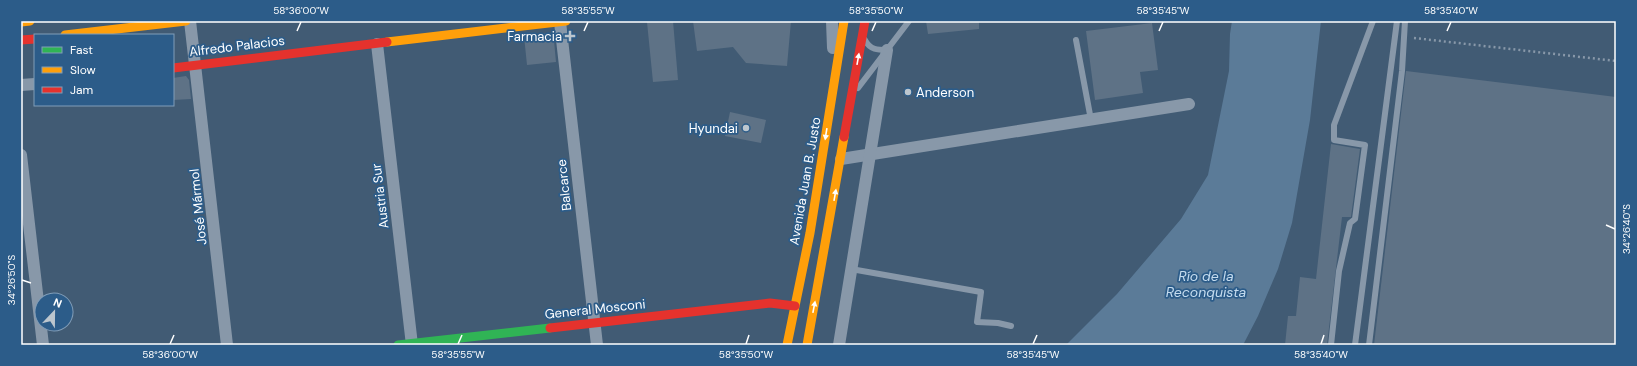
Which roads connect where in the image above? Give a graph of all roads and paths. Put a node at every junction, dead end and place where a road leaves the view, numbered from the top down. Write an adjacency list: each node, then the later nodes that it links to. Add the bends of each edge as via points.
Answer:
1 (30, 21): 13 (main road)
2 (186, 21): 15 (main road)
3 (190, 21): 23 (street, José Mármol)
4 (560, 21): 5 (main road, Alfredo Palacios); 20 (main road, Alfredo Palacios); 36 (street, Balcarce)
5 (566, 21)
6 (832, 21): 27 (street)
7 (844, 21): 27 (main road, Avenida Juan B. Justo)
8 (865, 21): 14 (main road)
9 (909, 21): 21 (lane)
10 (1373, 21): 46 (lane, via 1334,125 1334,140 1365,145 1355,219 1350,223 1339,272)
11 (1397, 21): 47 (lane)
12 (1405, 21): 16 (lane)
13 (21, 22)
14 (862, 33): 21 (lane, via 871,48); 28 (main road, one-way to 14)
15 (75, 34)
16 (1404, 37): 22 (path); 48 (lane)
17 (34, 39): 18 (main road)
18 (21, 40)
19 (1076, 40): 30 (lane)
20 (377, 44): 23 (main road, Alfredo Palacios); 38 (street, Austria Sur)
21 (887, 50): 28 (lane); 32 (street)
22 (1616, 61)
23 (196, 65): 24 (main road, Alfredo Palacios); 40 (street, José Mármol)
24 (174, 68)
25 (34, 84): 26 (street)
26 (21, 85)
27 (833, 96): 35 (main road, Avenida Juan B. Justo, one-way to 35)
28 (851, 97): 33 (main road)
29 (1189, 104): 30 (street)
30 (1091, 120): 32 (street)
31 (21, 154): 39 (street)
32 (870, 154): 33 (street); 34 (street)
33 (841, 159): 44 (main road, one-way to 33)
34 (851, 269): 37 (lane, via 981,292 976,322); 45 (street)
35 (795, 306): 36 (main road, General Mosconi, via 770,303); 43 (main road, Avenida Juan B. Justo)
36 (594, 322): 38 (main road, General Mosconi); 42 (street, Balcarce)
37 (1011, 326)
38 (412, 344): 41 (main road, General Mosconi)
39 (43, 345)
40 (227, 345)
41 (398, 345)
42 (597, 345)
43 (787, 345)
44 (807, 345)
45 (839, 345)
46 (1331, 345)
47 (1355, 345)
48 (1369, 345)

